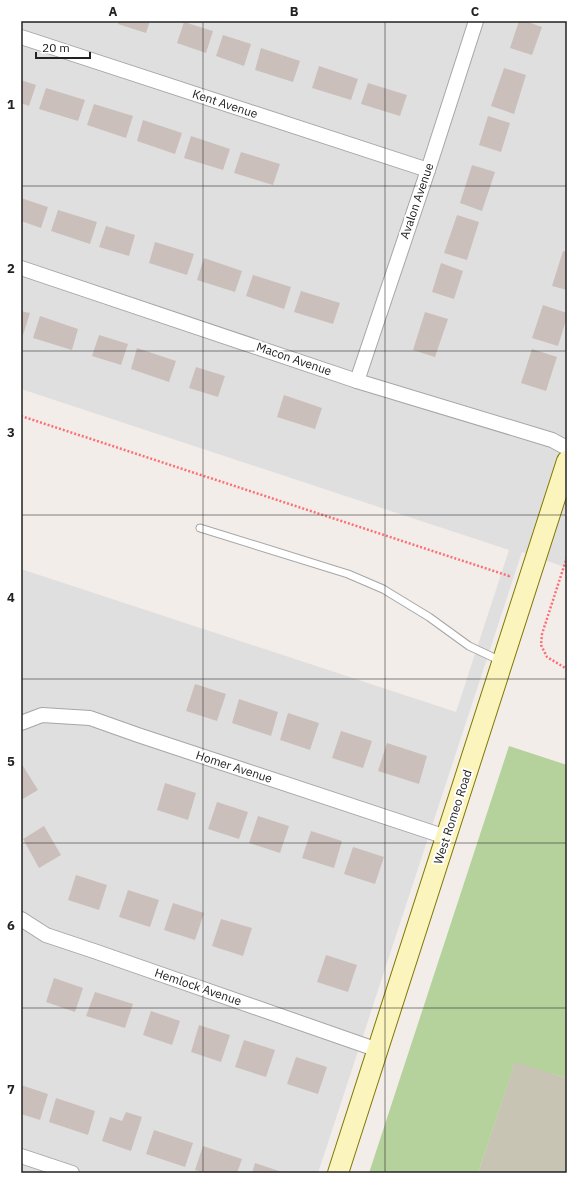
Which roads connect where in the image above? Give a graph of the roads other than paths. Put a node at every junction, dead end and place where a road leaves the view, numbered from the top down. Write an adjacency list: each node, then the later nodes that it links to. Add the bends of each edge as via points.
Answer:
1 (476, 21): 3 (street, Avalon Avenue)
2 (21, 37): 3 (street, Kent Avenue)
3 (428, 170): 5 (street, Avalon Avenue)
4 (21, 268): 5 (street, Macon Avenue)
5 (357, 381): 6 (street, Macon Avenue, via 552,440)
6 (567, 448)
7 (567, 461): 9 (main road, West Romeo Road)
8 (200, 528): 9 (lane, via 348,574 383,589 429,617 469,646)
9 (503, 662): 11 (main road, West Romeo Road)
10 (21, 723): 11 (street, Homer Avenue, via 42,715 90,718)
11 (446, 837): 13 (main road, West Romeo Road)
12 (21, 919): 13 (street, Hemlock Avenue, via 46,935)
13 (378, 1050): 16 (main road, West Romeo Road)
14 (21, 1156): 15 (street)
15 (72, 1173)
16 (338, 1173)

